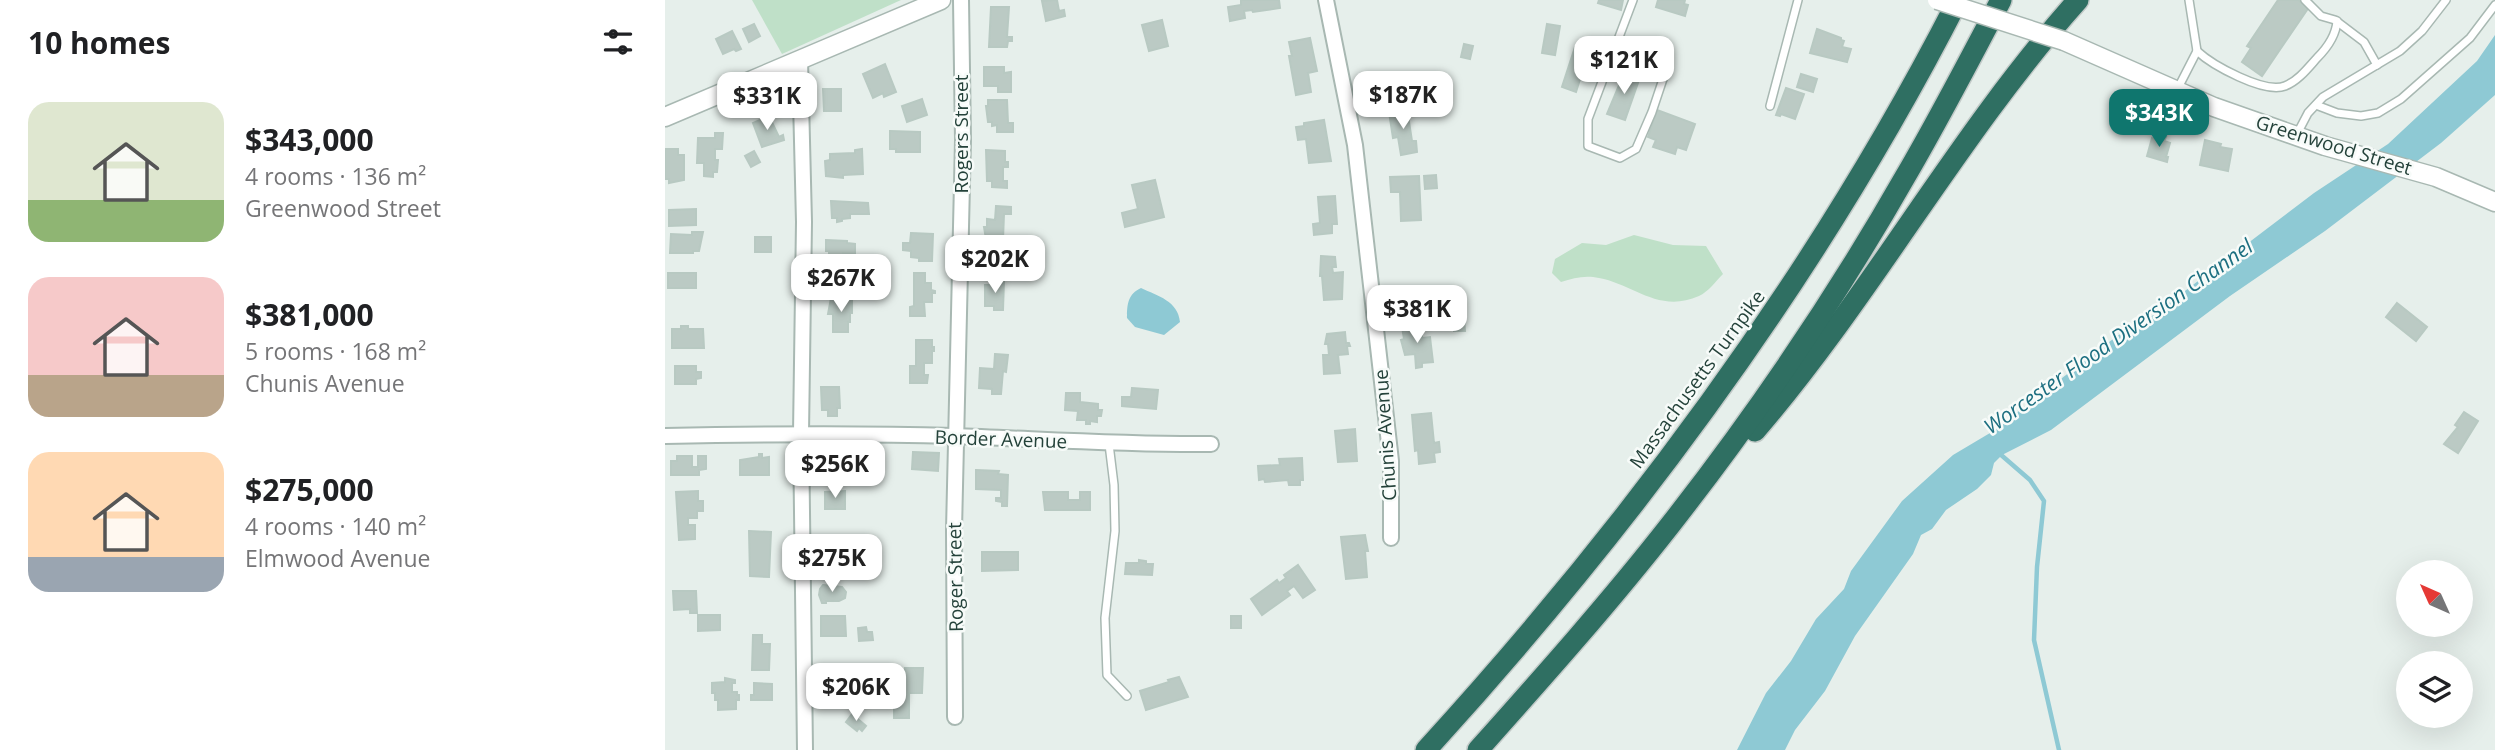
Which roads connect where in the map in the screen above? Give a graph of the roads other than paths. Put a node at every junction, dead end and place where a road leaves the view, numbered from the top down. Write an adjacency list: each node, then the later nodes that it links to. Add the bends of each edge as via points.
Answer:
1 (941, 0): 17 (street)
2 (961, 0): 27 (street, Rogers Street, via 963,140)
3 (1326, 0): 31 (street, Chunis Avenue, via 1355,145 1391,461)
4 (1633, 0): 15 (lane)
5 (1798, 0): 21 (lane)
6 (1937, 0): 19 (street, Greenwood Street, bridge, via 2064,41)
7 (1958, 0): 35 (highway, Massachusetts Turnpike, via 1835,215 1694,426 1548,612)
8 (2001, 0): 30 (highway, via 1865,245 1786,366)
9 (2078, 0): 30 (highway, via 1954,159 1790,390)
10 (2189, 0): 16 (lane)
11 (2305, 0): 14 (lane, via 2321,16)
12 (2446, 0): 18 (lane, via 2422,31)
13 (2495, 5): 20 (lane, via 2470,38 2401,99 2378,113 2337,113)
14 (2337, 21): 16 (lane, via 2336,32 2320,55 2284,87 2240,77); 18 (lane, via 2364,42)
15 (1617, 45): 15 (lane, via 1588,119 1588,146 1620,158 1636,149 1665,73 1652,60)
16 (2197, 51): 19 (lane)
17 (800, 61): 22 (street); 25 (street, via 804,222)
18 (2377, 65): 20 (lane)
19 (2177, 91): 23 (street, Greenwood Street)
20 (2316, 105): 23 (lane)
21 (1770, 106)
22 (665, 117)
23 (2297, 135): 24 (street, Greenwood Street, via 2446,181)
24 (2495, 202)
25 (801, 433): 26 (street, Border Avenue); 27 (street, Border Avenue); 34 (street)
26 (665, 436)
27 (956, 436): 28 (street, Border Avenue); 33 (street, Roger Street)
28 (1109, 444): 29 (street, Border Avenue); 32 (lane, via 1115,531 1105,618 1107,675)
29 (1211, 444)
30 (1672, 523): 36 (highway)
31 (1391, 538)
32 (1127, 696)
33 (955, 717)
34 (805, 750)
35 (1426, 750)
36 (1478, 750)

